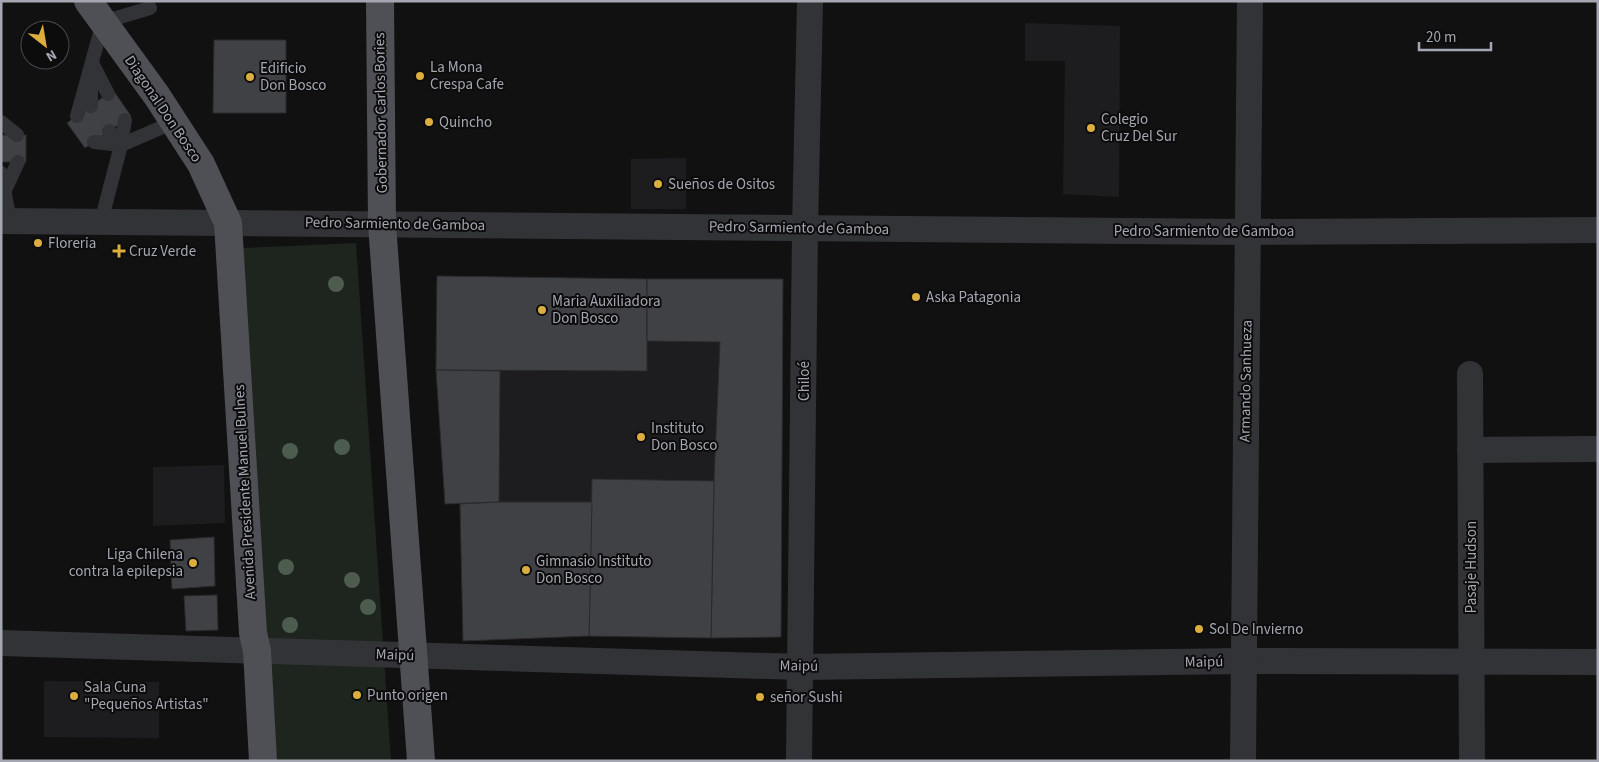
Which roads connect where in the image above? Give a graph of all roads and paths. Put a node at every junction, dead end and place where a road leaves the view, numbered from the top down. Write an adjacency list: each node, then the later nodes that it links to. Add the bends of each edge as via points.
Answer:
1 (380, 1): 23 (main road, Gobernador Carlos Bories)
2 (810, 1): 24 (street, Chiloé)
3 (1250, 1): 26 (street, Armando Sanhueza)
4 (150, 8): 5 (lane)
5 (96, 11): 6 (lane); 12 (main road, Diagonal Don Bosco)
6 (92, 64): 7 (lane); 8 (lane); 9 (lane)
7 (108, 94)
8 (91, 106)
9 (77, 116)
10 (125, 120): 16 (lane)
11 (1, 122): 14 (lane)
12 (174, 122): 16 (lane); 22 (main road, Diagonal Don Bosco, via 201,164)
13 (109, 131): 16 (lane)
14 (17, 135)
15 (94, 142): 16 (lane)
16 (121, 145): 21 (lane)
17 (18, 162): 19 (lane)
18 (1, 173): 19 (lane)
19 (3, 188): 20 (lane)
20 (5, 221): 21 (street, Pedro Sarmiento de Gamboa)
21 (101, 222): 22 (street, Pedro Sarmiento de Gamboa)
22 (228, 223): 23 (street, Pedro Sarmiento de Gamboa); 31 (main road, Avenida Presidente Manuel Bulnes, via 253,634)
23 (382, 224): 24 (street, Pedro Sarmiento de Gamboa); 32 (main road)
24 (805, 229): 26 (street, Pedro Sarmiento de Gamboa); 36 (street, Chiloé)
25 (1598, 230): 26 (street, Pedro Sarmiento de Gamboa)
26 (1248, 232): 33 (street, Armando Sanhueza)
27 (1470, 374): 29 (street, Pasaje Hudson)
28 (1598, 448): 29 (street)
29 (1470, 450): 34 (street, Pasaje Hudson)
30 (1, 643): 31 (street, Maipú)
31 (257, 651): 32 (street, Maipú); 37 (main road, Avenida Presidente Manuel Bulnes)
32 (414, 655): 36 (street, Maipú); 38 (main road)
33 (1243, 661): 34 (street, Maipú); 36 (street, Maipú); 40 (street, Armando Sanhueza)
34 (1471, 662): 35 (street, Maipú); 41 (street, Pasaje Hudson)
35 (1598, 662)
36 (801, 667): 39 (street, Chiloé)
37 (263, 761)
38 (421, 761)
39 (799, 761)
40 (1243, 761)
41 (1472, 761)

